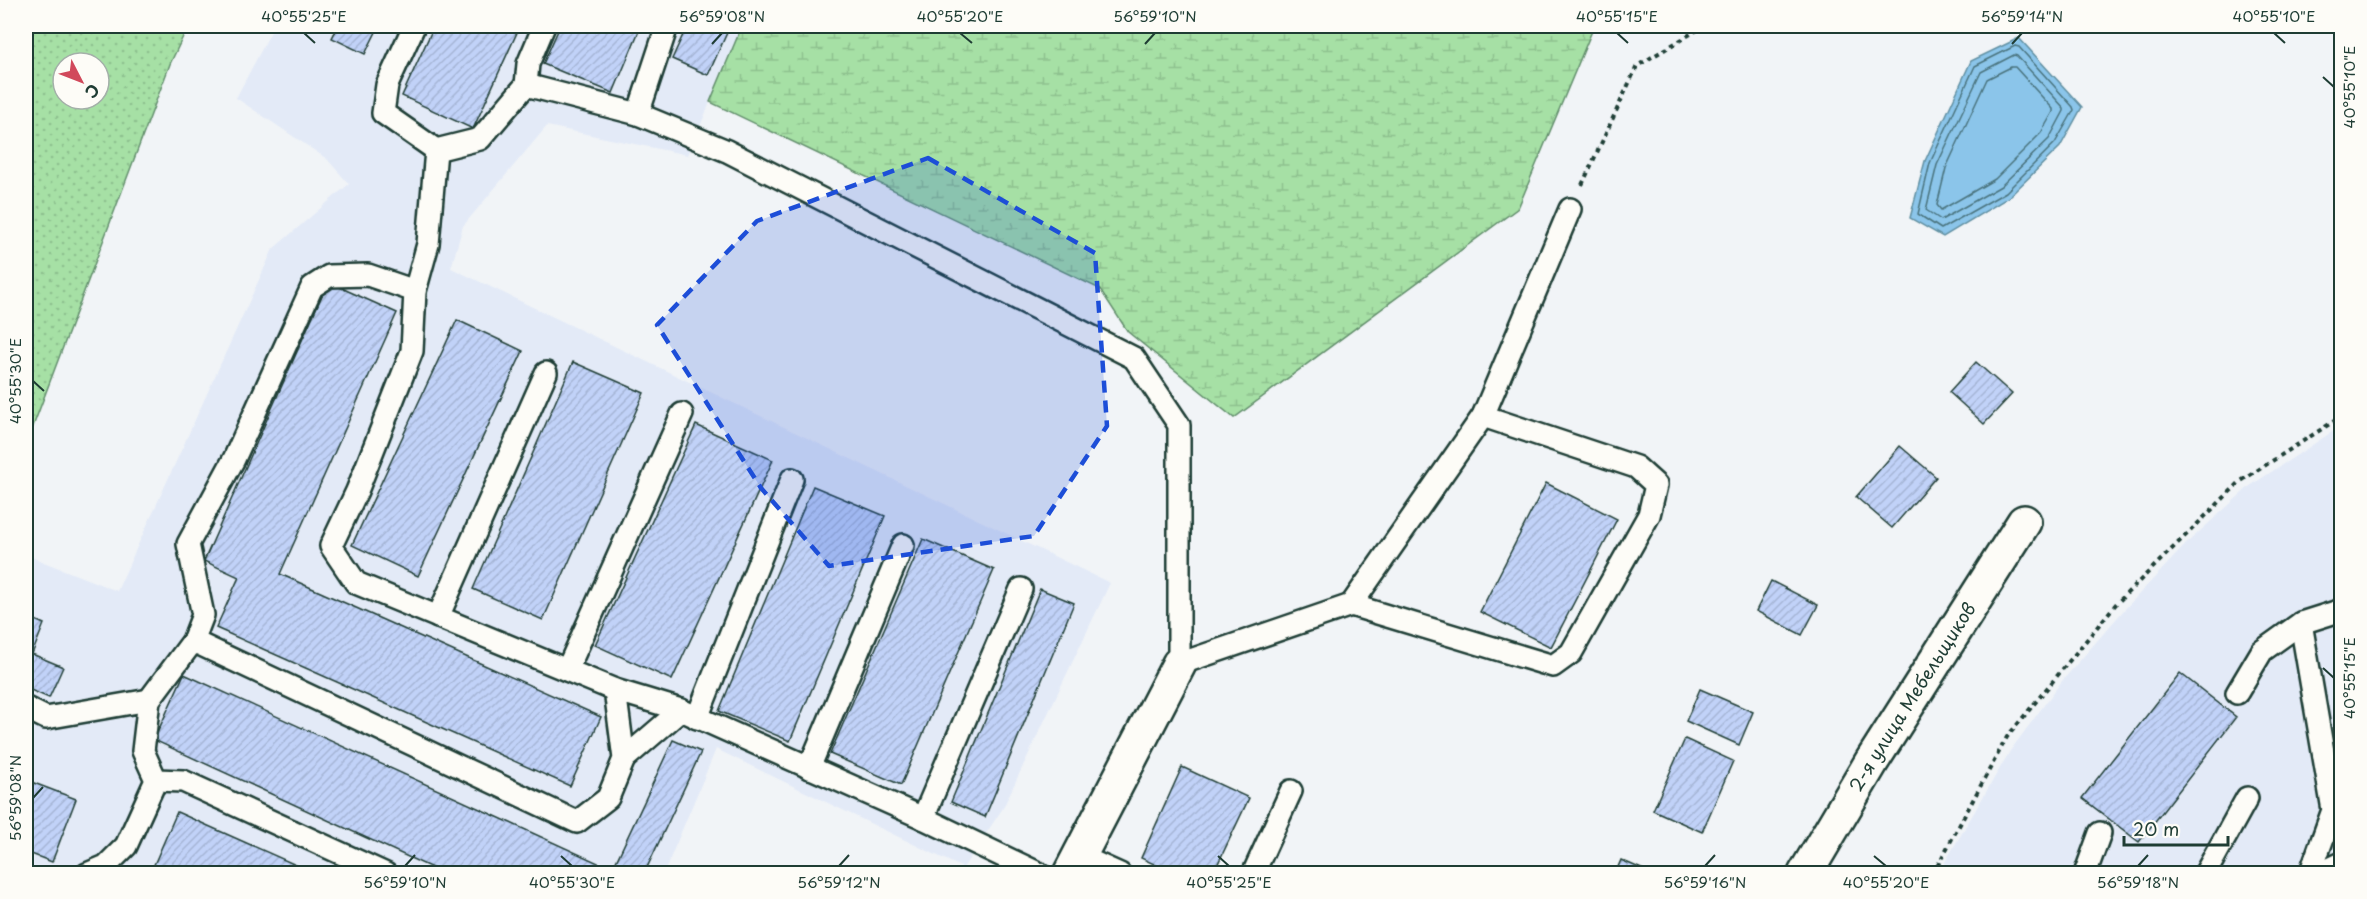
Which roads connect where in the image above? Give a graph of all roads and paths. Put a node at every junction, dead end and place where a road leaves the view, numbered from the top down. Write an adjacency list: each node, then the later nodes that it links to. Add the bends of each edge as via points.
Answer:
1 (414, 26): 9 (lane, via 387,85 383,113)
2 (544, 26): 7 (lane, via 528,64)
3 (667, 26): 8 (lane)
4 (1704, 26): 10 (path, via 1637,66)
5 (1797, 26): 6 (path)
6 (1818, 26)
7 (526, 85): 8 (lane); 9 (lane, via 480,139)
8 (638, 114): 25 (lane, via 728,150 1134,358 1179,425)
9 (436, 150): 11 (lane, via 428,244)
10 (1570, 209): 14 (lane)
11 (415, 291): 22 (lane, via 412,351 331,546 356,582); 24 (lane, via 368,275 329,276 312,287 234,459 188,544 203,615)
12 (546, 373): 22 (lane)
13 (682, 414): 26 (lane)
14 (1483, 416): 20 (lane); 20 (lane, via 1636,468 1656,485 1649,514 1570,653 1553,666)
15 (2342, 416): 47 (path, via 2241,481 2116,604 2007,737)
16 (792, 479): 31 (lane)
17 (2024, 522): 46 (street, 2-я улица Мебельщиков)
18 (903, 545): 33 (lane)
19 (1021, 589): 37 (lane)
20 (1352, 605): 25 (lane)
21 (2342, 610): 23 (lane)
22 (438, 617): 26 (lane)
23 (2301, 623): 28 (lane, via 2262,651); 50 (lane, via 2333,810)
24 (193, 641): 29 (lane); 32 (lane, via 577,822 608,798)
25 (1179, 664): 40 (street)
26 (567, 670): 27 (lane)
27 (615, 690): 31 (lane); 32 (lane)
28 (2237, 693)
29 (149, 699): 30 (lane, via 46,718); 34 (lane, via 143,751)
30 (26, 708)
31 (689, 714): 32 (lane); 33 (lane)
32 (624, 759)
33 (809, 768): 37 (lane)
34 (156, 780): 41 (lane, via 126,846 106,866); 42 (lane, via 183,782)
35 (1291, 791): 45 (lane)
36 (2247, 798): 49 (lane)
37 (923, 818): 43 (lane)
38 (2100, 832): 48 (lane)
39 (2342, 863): 51 (lane)
40 (1075, 865): 44 (lane)
41 (87, 873)
42 (386, 873)
43 (1040, 873)
44 (1120, 873)
45 (1253, 873)
46 (1805, 873)
47 (1933, 873)
48 (2085, 873)
49 (2205, 873)
50 (2310, 873)
51 (2319, 873)

